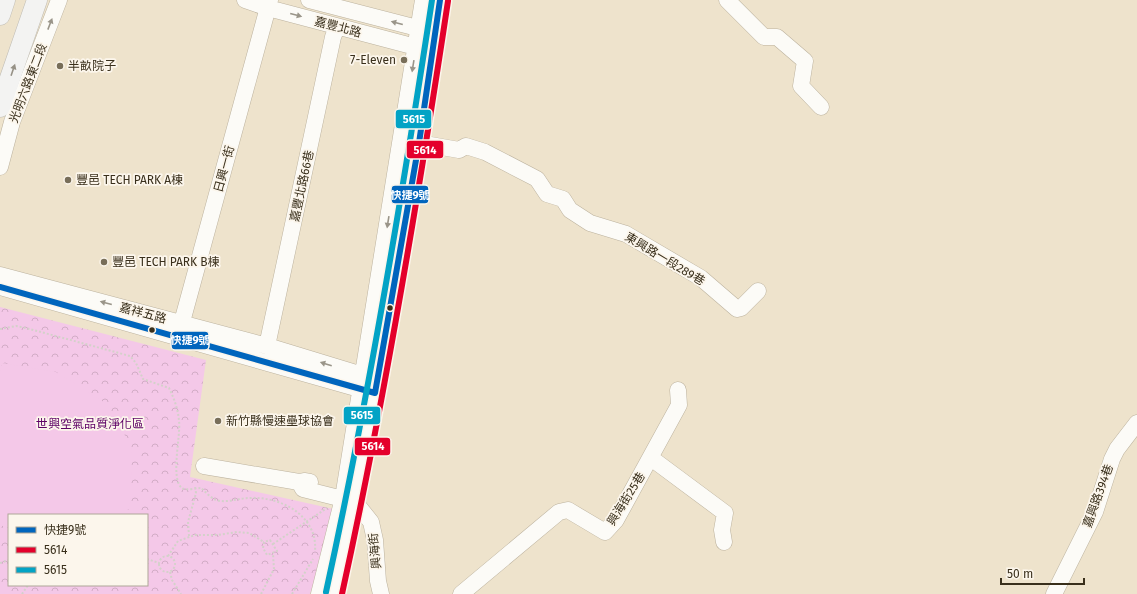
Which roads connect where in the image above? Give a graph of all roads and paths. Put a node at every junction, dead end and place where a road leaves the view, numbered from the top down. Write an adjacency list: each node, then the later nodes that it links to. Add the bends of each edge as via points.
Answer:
1 (5, 0): 10 (main road)
2 (37, 0): 16 (main road, 光明六路東二段, one-way to 2)
3 (59, 0): 19 (street, 光明六路東二段, one-way to 3, via 12,122)
4 (245, 0): 9 (street, 嘉豐北路)
5 (309, 0): 12 (street, 嘉豐北路, one-way to 5)
6 (423, 0): 12 (street)
7 (440, 0): 13 (street)
8 (727, 0): 17 (street, via 764,37 777,37 805,62 801,86)
9 (269, 4): 11 (street, 嘉豐北路, one-way to 11); 24 (street, 日興一街)
10 (0, 14)
11 (337, 26): 14 (street, 嘉豐北路); 25 (street, 嘉豐北路66巷)
12 (419, 29): 13 (street, 嘉豐北路); 14 (street)
13 (435, 32): 15 (street)
14 (416, 48): 15 (street, 嘉豐北路); 26 (street, one-way to 26)
15 (432, 51): 18 (street)
16 (0, 107)
17 (821, 107)
18 (419, 142): 22 (street, 東興路一段289巷, via 459,150 466,146 485,152 537,179 547,194 563,199 570,210 590,223 626,234 701,278 737,309); 26 (street)
19 (0, 167)
20 (0, 275): 24 (street, 嘉祥五路, one-way to 20)
21 (0, 287): 24 (street, 嘉祥五路)
22 (758, 292)
23 (0, 329): 31 (path, via 16,326 26,328 130,356 142,378 169,388 179,420 176,464 178,483 182,488)
24 (180, 331): 25 (street, 嘉祥五路); 26 (street, 嘉祥五路)
25 (267, 346): 26 (street, 嘉祥五路, one-way to 25)
26 (369, 384): 32 (street)
27 (678, 390): 29 (street, 興海街25巷, via 679,406)
28 (1137, 423): 50 (street, 嘉興路394巷, via 1112,459 1095,512)
29 (651, 458): 36 (street, via 725,513 722,530); 49 (street, 興海街25巷, via 609,529 604,532 568,510 559,512)
30 (204, 466): 32 (street, 興海街, via 329,485)
31 (195, 488): 33 (path, via 201,488 214,500 222,502 250,498 269,500 296,510); 34 (path, via 188,522)
32 (349, 500): 33 (path); 46 (street); 47 (street); 48 (street, 興海街, via 371,522)
33 (307, 521): 37 (path); 45 (path, via 314,534 315,551 308,569)
34 (189, 536): 35 (path, via 237,532 249,533); 39 (path, via 178,541)
35 (264, 542): 37 (path, via 270,540); 38 (path, via 262,548 267,555)
36 (724, 542)
37 (273, 544): 38 (path, via 277,551)
38 (273, 554): 44 (path, via 274,569)
39 (168, 556): 41 (path); 42 (path, via 173,558 175,563)
40 (148, 559): 41 (path)
41 (159, 563): 42 (path, via 162,571)
42 (170, 572): 43 (path)
43 (181, 594)
44 (261, 594)
45 (292, 594)
46 (319, 594)
47 (334, 594)
48 (381, 594)
49 (461, 594)
50 (1054, 594)

